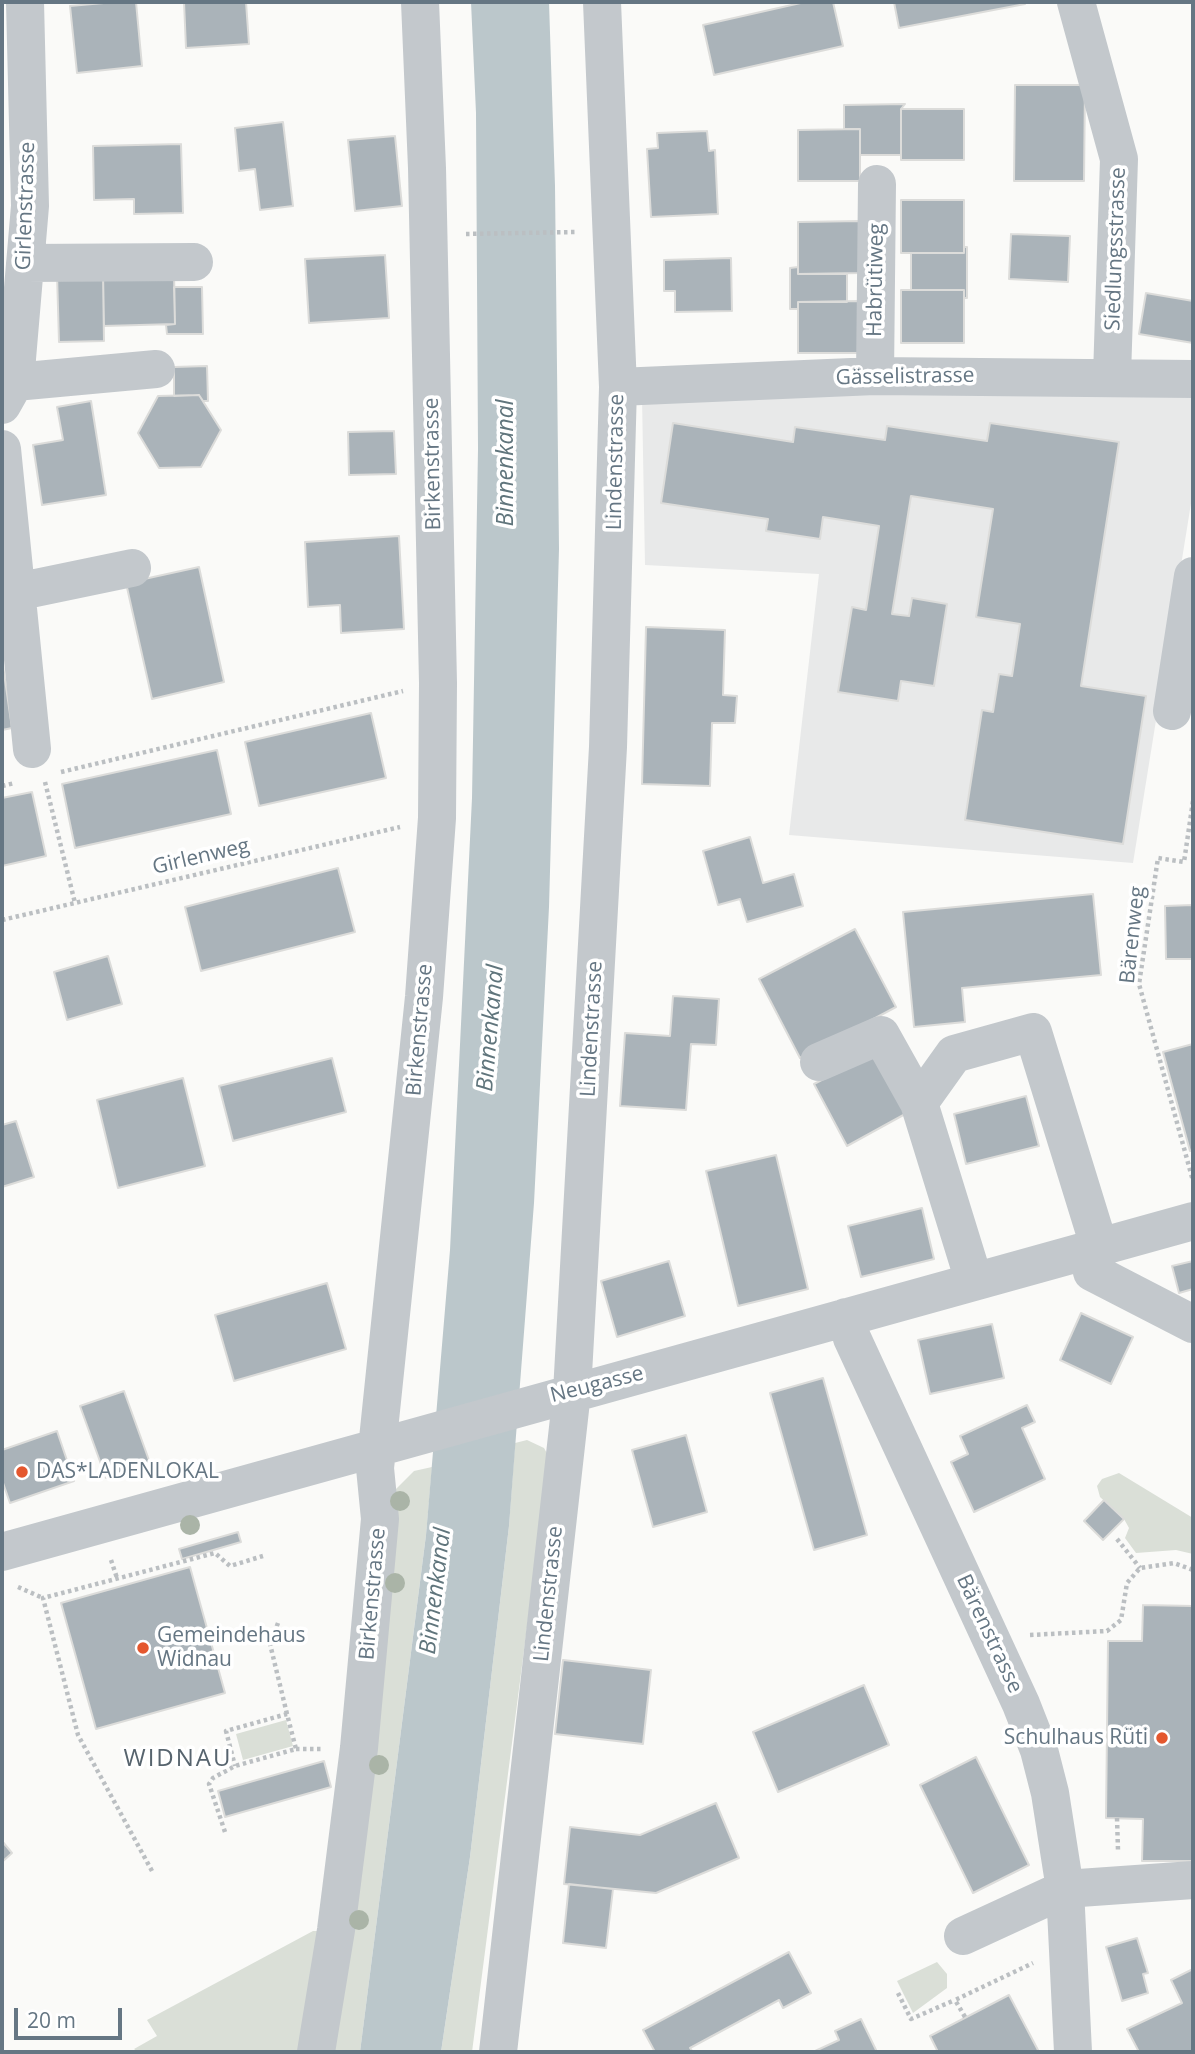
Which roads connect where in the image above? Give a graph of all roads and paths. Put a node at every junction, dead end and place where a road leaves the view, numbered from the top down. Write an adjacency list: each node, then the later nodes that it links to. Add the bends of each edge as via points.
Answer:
1 (25, 2): 5 (street, Girlenstrasse)
2 (420, 2): 38 (street, Birkenstrasse, via 438,683 437,818 424,997)
3 (602, 2): 15 (street, Lindenstrasse)
4 (1076, 2): 13 (street, Siedlungsstrasse, via 1119,159)
5 (14, 71): 10 (street, Girlenstrasse, via 30,206)
6 (877, 184): 12 (street, Habrütiweg)
7 (577, 232): 8 (path)
8 (458, 235)
9 (194, 262): 10 (street)
10 (25, 263): 16 (street, Girlenstrasse)
11 (156, 369): 16 (street)
12 (875, 376): 13 (street, Gässelistrasse); 15 (street, Gässelistrasse)
13 (1112, 376): 14 (street, Gässelistrasse)
14 (1193, 379)
15 (618, 387): 37 (street, Lindenstrasse, via 608,747)
16 (9, 394)
17 (2, 449): 20 (street)
18 (132, 568): 20 (street)
19 (1193, 576): 22 (street)
20 (9, 593): 23 (street)
21 (410, 689): 23 (path)
22 (1172, 711)
23 (38, 763): 24 (path); 27 (path)
24 (2, 786)
25 (1193, 801): 31 (path, Bärenweg, via 1184,862 1157,858 1139,984)
26 (407, 825): 27 (path, Girlenweg)
27 (76, 903): 28 (path, Girlenweg)
28 (2, 919)
29 (819, 1062): 30 (street, via 881,1035)
30 (919, 1103): 33 (street, via 954,1054 1033,1031); 34 (street)
31 (1193, 1181)
32 (1193, 1221): 33 (street, Neugasse)
33 (1093, 1248): 34 (street, Neugasse); 36 (street, via 1093,1272)
34 (974, 1281): 35 (street, Neugasse)
35 (846, 1317): 37 (street, Neugasse); 53 (street, Bärenstrasse, via 1021,1704 1050,1793)
36 (1193, 1324)
37 (559, 1395): 38 (street, Neugasse); 60 (street, Lindenstrasse)
38 (377, 1445): 40 (street, Neugasse); 59 (street, Birkenstrasse, via 380,1519 359,1748)
39 (1116, 1539): 43 (path)
40 (2, 1552)
41 (263, 1556): 45 (path, via 229,1566 215,1553)
42 (111, 1558): 45 (path)
43 (1140, 1568): 44 (path, via 1174,1563); 47 (path, via 1127,1583 1121,1620 1107,1632)
44 (1193, 1570)
45 (117, 1578): 51 (path, via 43,1598 78,1735)
46 (278, 1623): 48 (path, via 270,1644)
47 (1018, 1635)
48 (287, 1714): 49 (path, via 226,1731); 49 (path, via 296,1749)
49 (235, 1766): 50 (path, via 209,1784)
50 (225, 1832)
51 (152, 1871)
52 (1193, 1880): 53 (street)
53 (1065, 1889): 54 (street); 61 (street, Bärenstrasse)
54 (963, 1936)
55 (1035, 1962): 57 (path)
56 (898, 1993): 57 (path, via 911,2019)
57 (955, 2000): 58 (path)
58 (965, 2017)
59 (316, 2052)
60 (498, 2052)
61 (1073, 2052)

